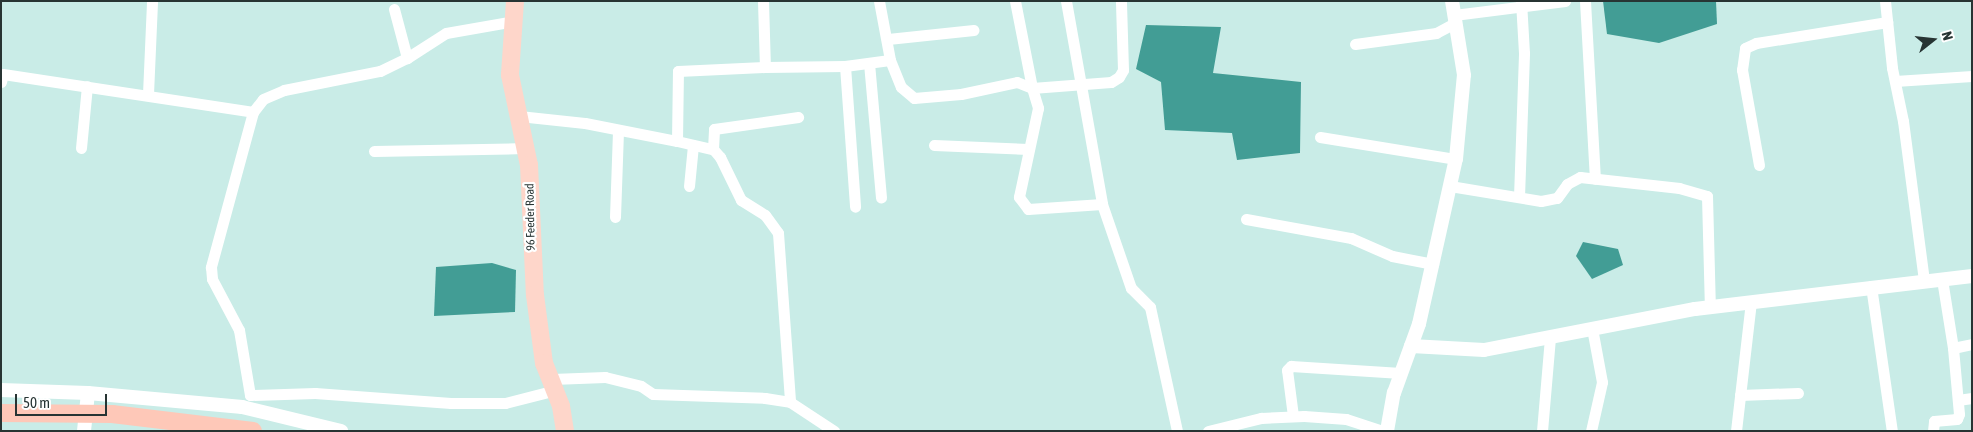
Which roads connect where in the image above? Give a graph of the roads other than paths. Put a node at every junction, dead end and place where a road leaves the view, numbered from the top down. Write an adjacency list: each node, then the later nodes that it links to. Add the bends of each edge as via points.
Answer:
1 (152, 1): 30 (street)
2 (515, 1): 14 (main road, 96 Feeder Road)
3 (764, 1): 23 (street)
4 (878, 1): 17 (street)
5 (1015, 1): 29 (street)
6 (1066, 1): 27 (street)
7 (1122, 1): 27 (street, via 1123,70 1111,82)
8 (1565, 1): 11 (street)
9 (1585, 1): 46 (street)
10 (1885, 1): 15 (street)
11 (1521, 4): 13 (street); 50 (street, via 1524,53)
12 (394, 10): 19 (street)
13 (1454, 13): 18 (street, via 1436,33); 44 (street, via 1464,75)
14 (514, 21): 19 (street, via 446,33); 32 (main road, 96 Feeder Road, via 510,75)
15 (1887, 22): 25 (street); 45 (street, via 1756,43 1745,48 1742,70)
16 (974, 30): 17 (street)
17 (888, 39): 20 (street)
18 (1355, 44)
19 (407, 58): 31 (street, via 380,71 284,90 263,98)
20 (890, 60): 21 (street); 29 (street, via 901,87 914,98 961,94 1017,82)
21 (869, 63): 22 (street); 49 (street)
22 (845, 66): 23 (street); 52 (street)
23 (765, 67): 36 (street, via 678,71)
24 (1972, 76): 25 (street)
25 (1895, 81): 58 (street)
26 (1, 82): 28 (street, via 3,74)
27 (1078, 83): 29 (street); 51 (street)
28 (87, 86): 30 (street); 39 (street)
29 (1032, 88): 42 (street, via 1038,108)
30 (148, 94): 31 (street)
31 (252, 112): 68 (street, via 211,267 212,279 239,330 250,395 315,393 451,403 505,403)
32 (519, 116): 34 (street); 40 (main road, 96 Feeder Road)
33 (798, 117): 41 (street, via 714,129)
34 (618, 130): 36 (street); 53 (street)
35 (1320, 137): 44 (street)
36 (677, 141): 37 (street)
37 (692, 145): 41 (street); 47 (street)
38 (934, 145): 42 (street)
39 (81, 148)
40 (524, 148): 43 (street); 68 (main road, 96 Feeder Road, via 530,165 535,295 544,363)
41 (713, 149): 76 (street, via 741,200 765,215 778,234)
42 (1028, 149): 51 (street, via 1019,197 1028,209)
43 (374, 151)
44 (1456, 159): 48 (street)
45 (1759, 165)
46 (1595, 178): 50 (street, via 1580,177 1567,184 1558,198 1541,201); 61 (street, via 1679,188 1706,196)
47 (689, 186)
48 (1450, 186): 50 (street); 55 (street)
49 (881, 197)
50 (1519, 197)
51 (1102, 204): 85 (street, via 1131,288 1150,306)
52 (855, 207)
53 (615, 217)
54 (1246, 219): 55 (street, via 1350,238 1392,256)
55 (1432, 264): 65 (street)
56 (1972, 276): 57 (street)
57 (1942, 279): 58 (street); 66 (street)
58 (1924, 281): 59 (street)
59 (1871, 286): 60 (street); 91 (street)
60 (1751, 302): 61 (street); 72 (street)
61 (1710, 307): 62 (street)
62 (1592, 328): 63 (street); 89 (street, via 1602,382)
63 (1550, 338): 65 (street, via 1484,350); 88 (street)
64 (1972, 344): 66 (street)
65 (1411, 346): 67 (street)
66 (1953, 348): 75 (street)
67 (1401, 373): 78 (street, via 1291,366 1287,370); 87 (street)
68 (554, 385): 76 (street, via 605,377 641,386 653,394 765,398); 83 (main road, 96 Feeder Road)
69 (1, 390): 70 (street)
70 (88, 393): 74 (street); 79 (street)
71 (1798, 393): 72 (street)
72 (1740, 395): 90 (street)
73 (1972, 398): 75 (street)
74 (176, 399): 80 (street); 82 (street, via 242,407)
75 (1958, 400): 92 (street, via 1957,419 1934,421)
76 (790, 402): 84 (street)
77 (1, 413): 81 (highway, via 112,414)
78 (1293, 416): 86 (street, via 1261,418); 87 (street, via 1346,419)
79 (84, 431)
80 (177, 431)
81 (253, 431)
82 (341, 431)
83 (565, 431)
84 (834, 431)
85 (1177, 431)
86 (1208, 431)
87 (1385, 431)
88 (1542, 431)
89 (1591, 431)
90 (1736, 431)
91 (1892, 431)
92 (1933, 431)

